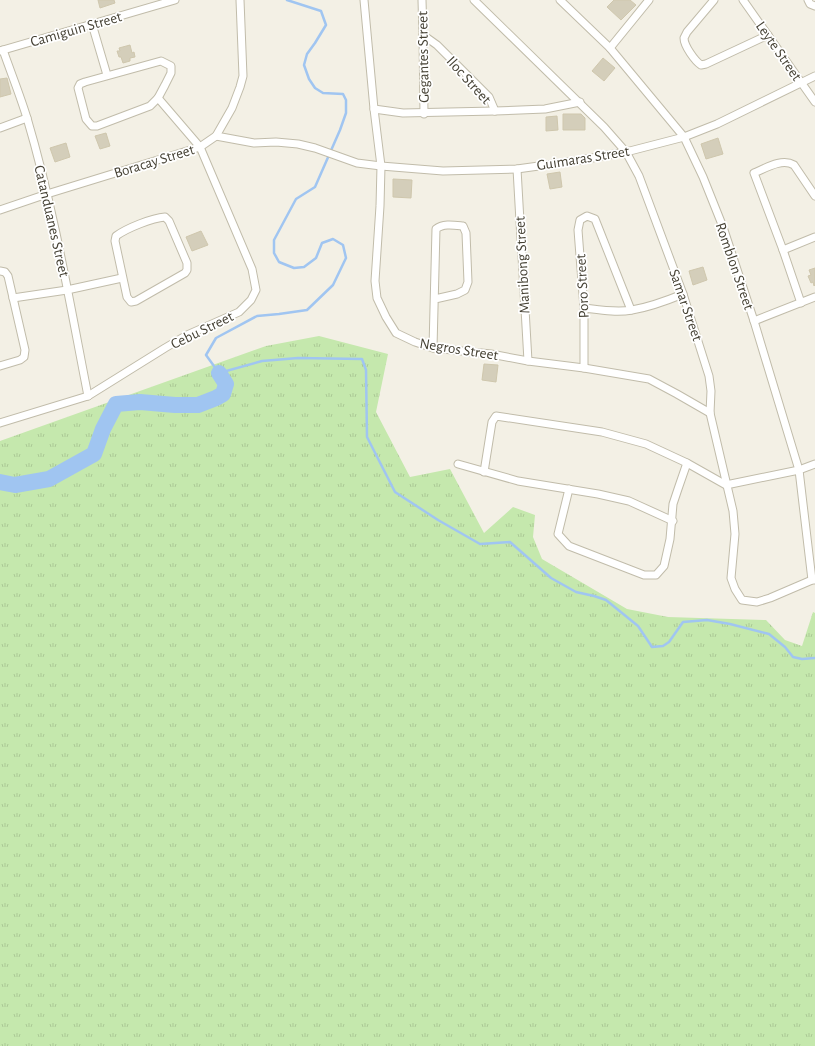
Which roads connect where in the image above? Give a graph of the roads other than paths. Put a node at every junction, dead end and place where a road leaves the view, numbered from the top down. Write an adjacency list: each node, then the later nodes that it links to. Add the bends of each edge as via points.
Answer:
1 (175, 0): 10 (street, Camiguin Street)
2 (240, 0): 26 (street, Boracay Street, via 243,76 232,108)
3 (364, 0): 21 (street, Negros Street)
4 (422, 0): 11 (street, Gegantes Street)
5 (474, 0): 19 (street, Samar Street)
6 (560, 0): 13 (street, Romblon Street)
7 (714, 0): 12 (street, via 684,37 686,45 701,65)
8 (743, 0): 12 (street, Leyte Street)
9 (646, 1): 13 (street)
10 (92, 24): 14 (street, Camiguin Street); 15 (street)
11 (423, 35): 22 (street, Iloc Street, via 437,45 489,98); 23 (street, Gegantes Street)
12 (768, 35): 17 (street, Leyte Street)
13 (610, 48): 27 (street, Romblon Street)
14 (1, 50): 24 (street, Catanduanes Street)
15 (106, 75): 18 (street, via 161,61 171,66 171,73); 18 (street, via 80,84 78,88 86,119 92,126 150,106)
16 (815, 76): 17 (street, Guimaras Street)
17 (801, 83): 20 (street, Leyte Street); 27 (street, Guimaras Street, via 717,124)
18 (158, 98): 28 (street, Cebu Street)
19 (580, 102): 22 (street, via 545,109); 29 (street, Samar Street)
20 (815, 102)
21 (374, 109): 23 (street); 30 (street, Negros Street)
22 (495, 111): 23 (street)
23 (424, 114)
24 (27, 118): 25 (street); 32 (street, Catanduanes Street)
25 (0, 128)
26 (216, 136): 28 (street, Boracay Street); 30 (street, Guimaras Street, via 254,143 298,144 357,163)
27 (684, 137): 29 (street, Guimaras Street); 47 (street, Romblon Street, via 723,227)
28 (200, 147): 32 (street, Boracay Street); 52 (street, Cebu Street, via 252,269 256,290 251,300 239,312 187,335)
29 (626, 152): 31 (street, Guimaras Street); 40 (street, Samar Street, via 639,176)
30 (381, 166): 31 (street, Guimaras Street, via 443,171); 48 (street, Negros Street, via 375,281 377,298 396,333)
31 (517, 169): 49 (street, Manibong Street)
32 (47, 194): 34 (street, Boracay Street); 39 (street, Catanduanes Street)
33 (815, 196): 36 (street, via 794,165 789,162 778,163 754,173)
34 (0, 210)
35 (815, 237): 36 (street)
36 (783, 250): 44 (street)
37 (0, 271): 42 (street, via 8,276)
38 (122, 278): 38 (street, via 116,236 123,231 165,217 187,263 185,273 131,302); 39 (street)
39 (67, 290): 42 (street); 52 (street, Catanduanes Street)
40 (683, 294): 46 (street); 53 (street, Samar Street, via 709,376)
41 (815, 297): 44 (street)
42 (13, 298): 50 (street, via 25,350 24,357)
43 (435, 299): 43 (street, via 436,229 446,225 463,226 466,233 468,282 465,290); 48 (street)
44 (801, 303): 47 (street)
45 (584, 308): 46 (street); 46 (street, Poro Street, via 578,230 580,220 587,216 595,219); 51 (street, Poro Street)
46 (630, 310)
47 (754, 321): 58 (street, Romblon Street)
48 (433, 348): 49 (street, Negros Street)
49 (528, 361): 51 (street, Negros Street)
50 (0, 366)
51 (584, 368): 53 (street, Negros Street, via 649,379)
52 (88, 396): 54 (street, Cebu Street)
53 (710, 412): 60 (street, Samar Street)
54 (0, 423)
55 (687, 463): 59 (street, via 646,444 602,432 496,416 492,422); 60 (street); 62 (street, via 673,504)
56 (458, 464): 59 (street)
57 (815, 464): 58 (street)
58 (799, 470): 60 (street); 63 (street, Romblon Street)
59 (484, 472): 61 (street, via 518,481)
60 (726, 485): 63 (street, Samar Street, via 735,534 731,578 742,600 757,602)
61 (569, 489): 62 (street, via 629,501); 62 (street, via 558,534 569,546 644,575 656,575 664,566)
62 (673, 521)
63 (813, 580)

